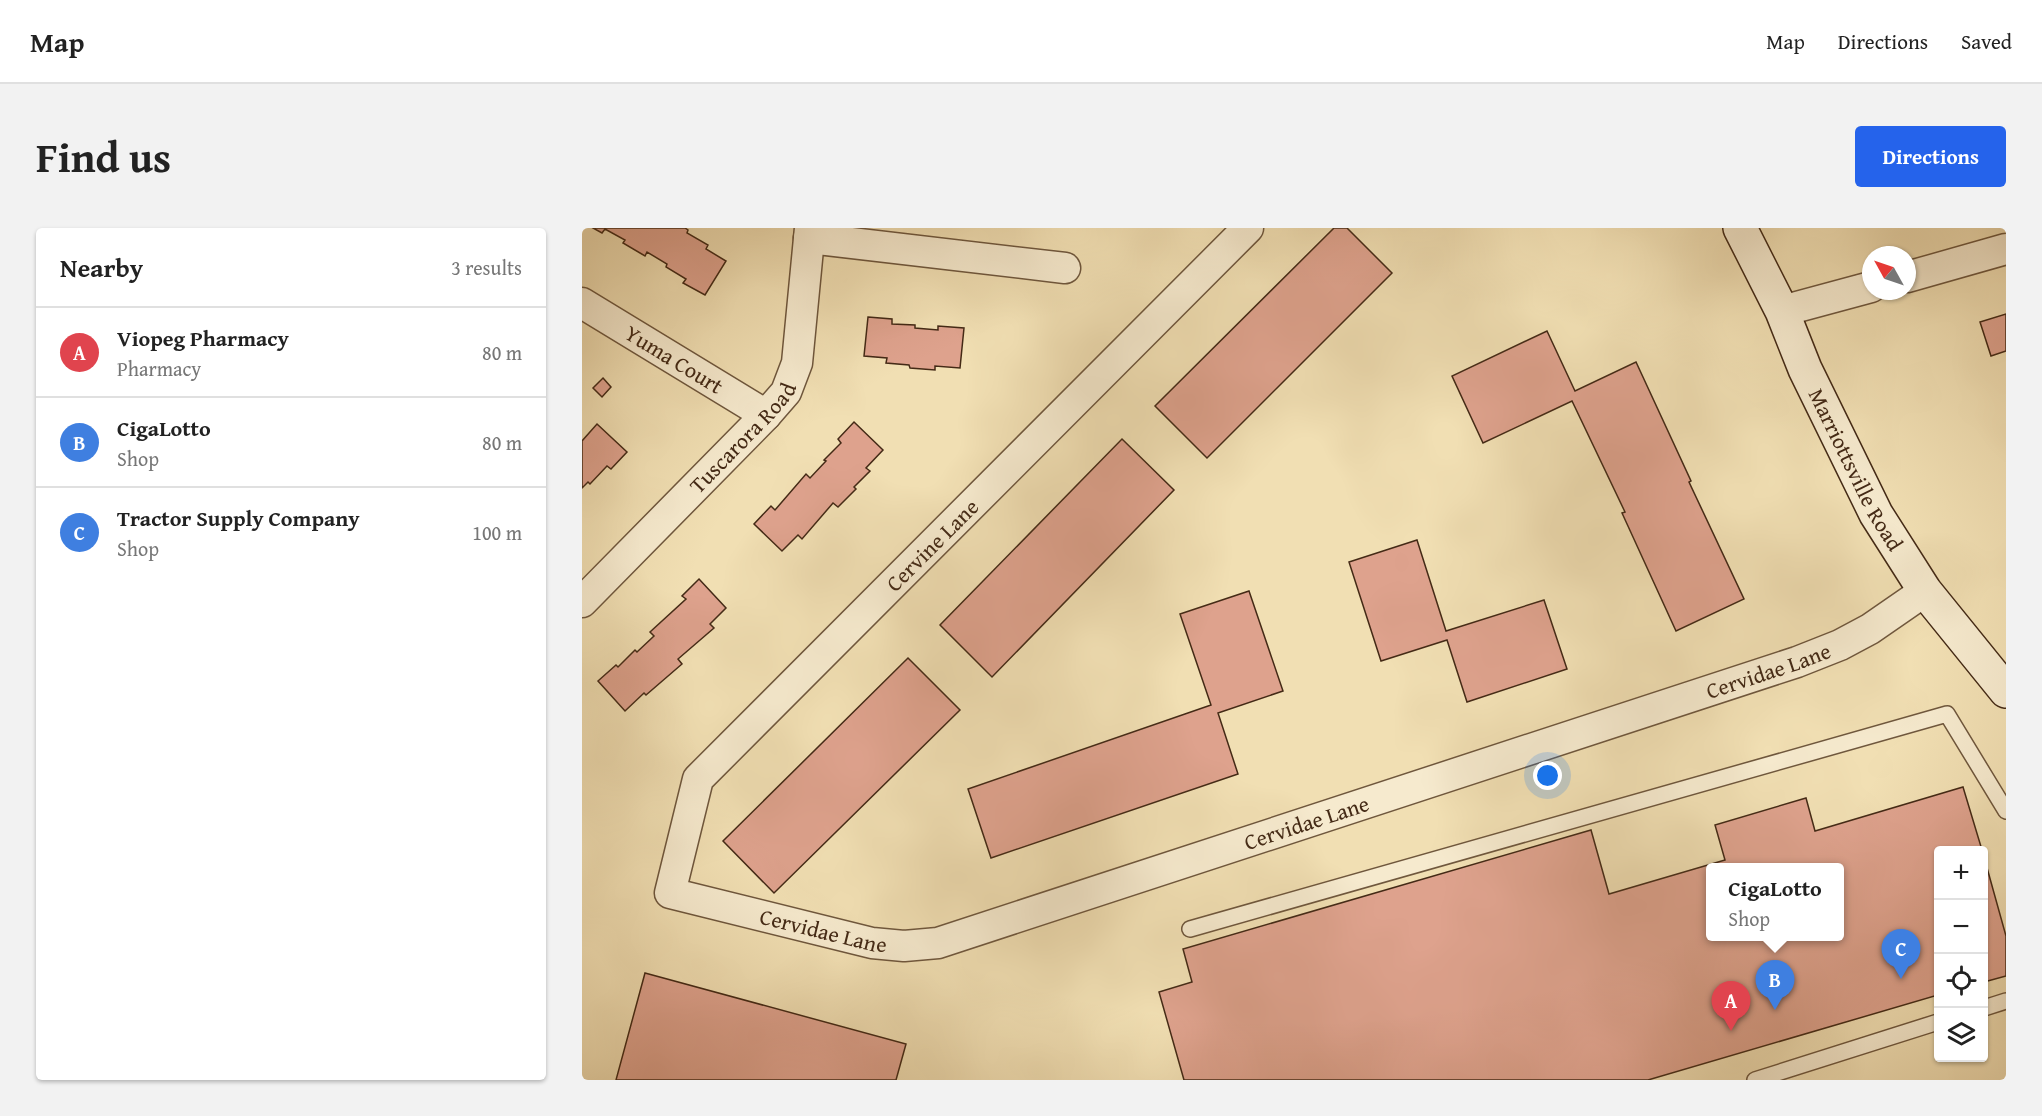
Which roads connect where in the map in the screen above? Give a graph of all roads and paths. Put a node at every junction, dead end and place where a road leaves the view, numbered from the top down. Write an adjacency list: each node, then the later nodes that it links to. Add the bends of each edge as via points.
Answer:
1 (1248, 228): 15 (street, Cervine Lane, via 698,779)
2 (1740, 228): 9 (main road, Marriottsville Road)
3 (810, 233): 5 (street); 10 (street, Tuscarora Road, via 797,363 786,392)
4 (2006, 249): 6 (street)
5 (1065, 268)
6 (1916, 274)
7 (1862, 289): 9 (street)
8 (582, 303): 10 (street, Yuma Court)
9 (1782, 311): 11 (main road, Marriottsville Road, via 1805,369 1876,514)
10 (766, 415): 12 (street, Tuscarora Road)
11 (1925, 591): 13 (main road, Marriottsville Road); 15 (street, Cervidae Lane, via 1870,629 1797,662 938,943 872,943)
12 (582, 602)
13 (2006, 691)
14 (2006, 811): 16 (lane, via 1947,714)
15 (670, 893)
16 (1190, 929)
17 (2006, 1001): 18 (lane)
18 (1988, 1006)
19 (1934, 1023): 20 (lane)
20 (1755, 1080)

